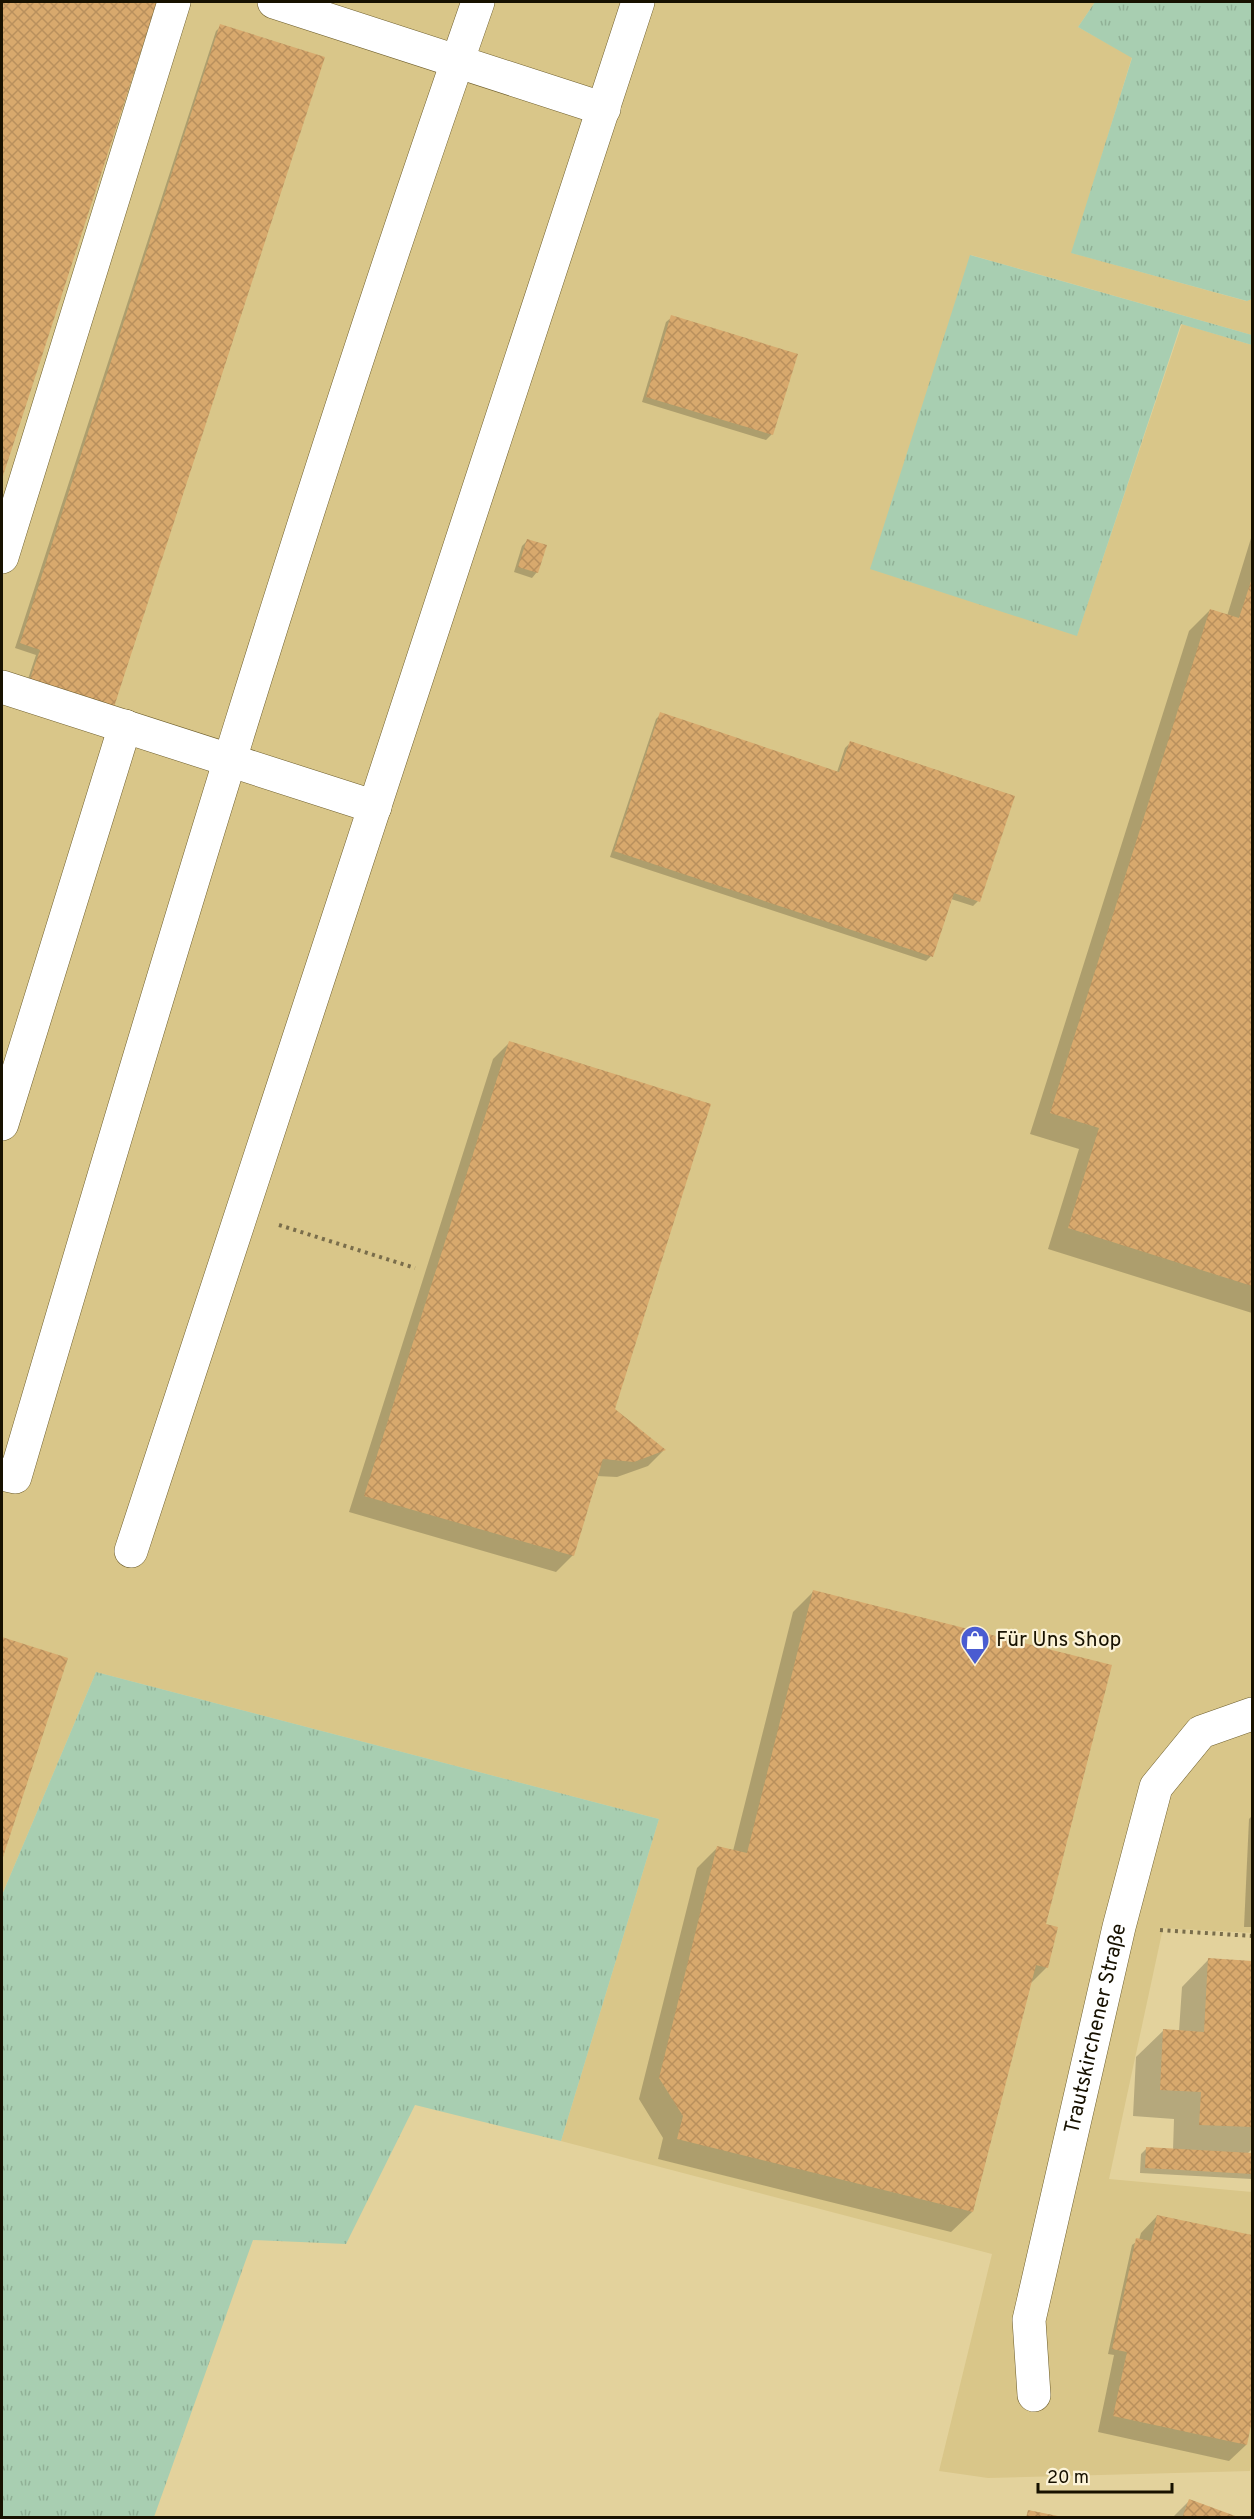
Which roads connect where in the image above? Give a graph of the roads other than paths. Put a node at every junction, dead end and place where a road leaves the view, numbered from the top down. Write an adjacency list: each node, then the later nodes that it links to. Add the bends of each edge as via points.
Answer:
1 (174, 2): 7 (street)
2 (274, 2): 5 (street)
3 (478, 2): 5 (street)
4 (638, 2): 6 (street)
5 (457, 63): 6 (street); 10 (street)
6 (604, 110): 11 (street)
7 (2, 557)
8 (2, 687): 9 (street)
9 (125, 726): 10 (street); 12 (street)
10 (230, 761): 11 (street); 13 (street, via 168,955 15,1477)
11 (375, 807): 14 (street)
12 (2, 1124)
13 (2, 1474)
14 (131, 1551)
15 (1252, 1714): 16 (street, Trautskirchener Straße, via 1201,1732 1156,1787 1119,1927 1029,2320)
16 (1034, 2396)

